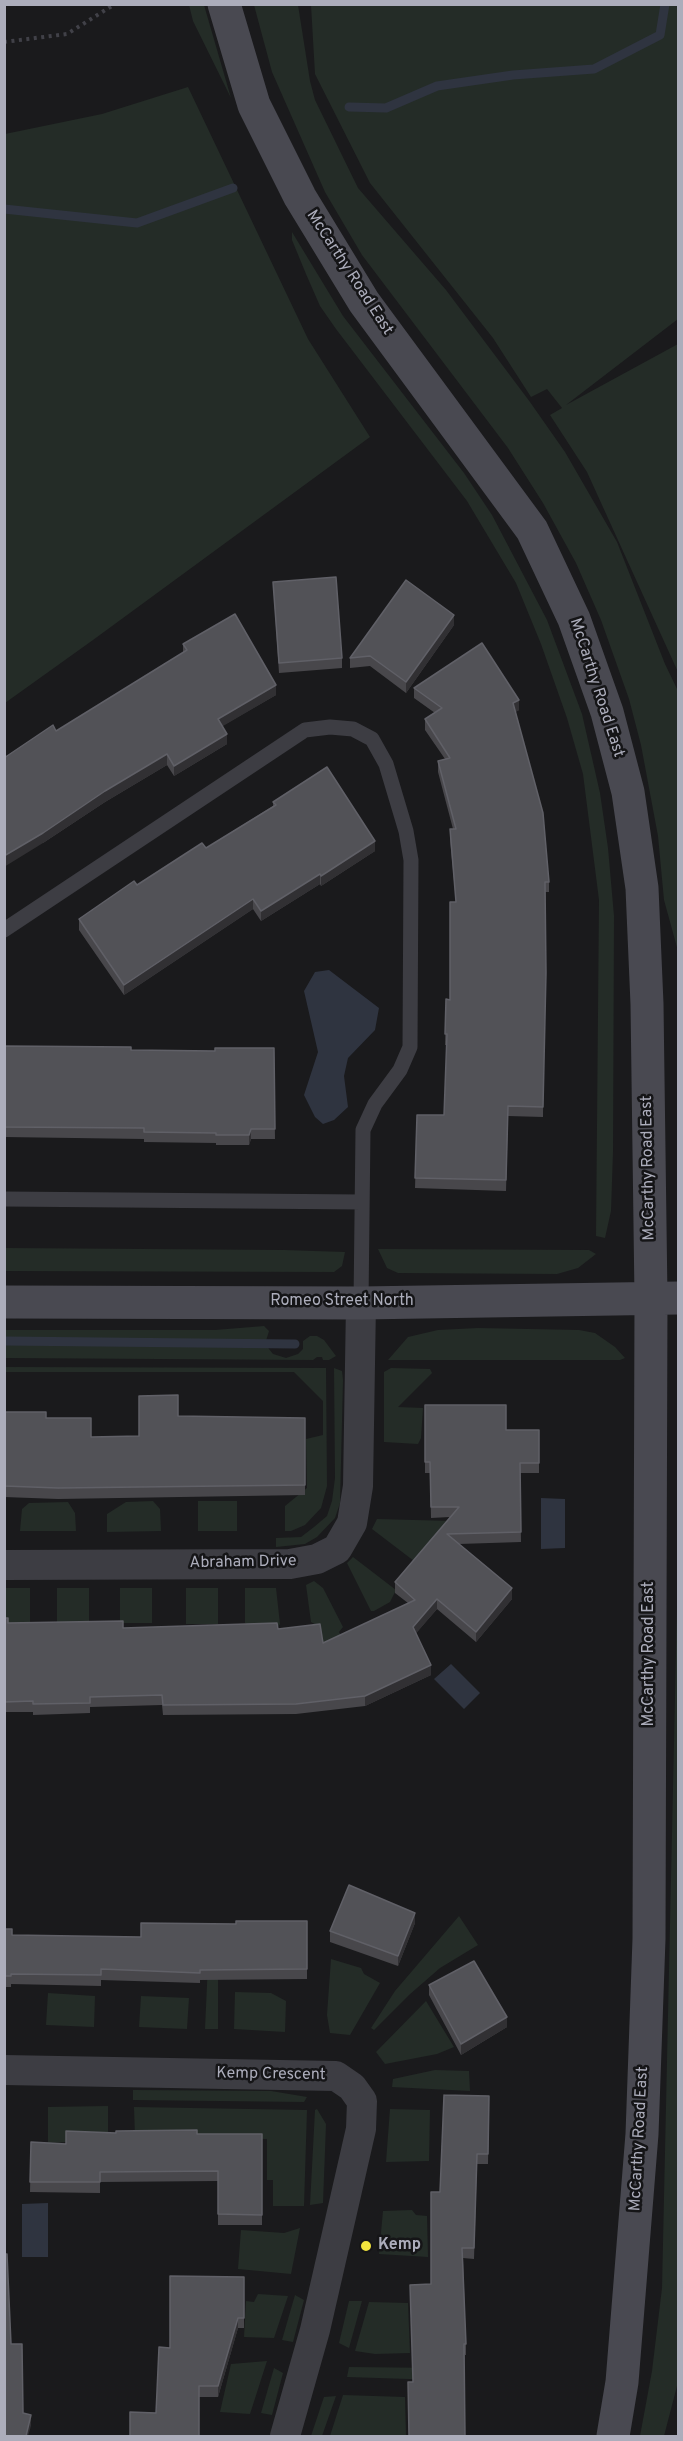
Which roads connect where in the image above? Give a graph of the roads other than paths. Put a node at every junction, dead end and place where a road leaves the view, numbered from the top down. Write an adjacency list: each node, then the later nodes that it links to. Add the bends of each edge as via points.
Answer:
1 (224, 4): 5 (street, McCarthy Road East, via 254,105 300,197 364,302 532,530 574,619 607,712 628,792 642,888)
2 (4, 930): 4 (lane, via 305,730 353,729 372,739 386,764 411,860 410,1047 363,1130)
3 (4, 1198): 4 (lane)
4 (362, 1202): 7 (lane)
5 (665, 1298): 7 (street, Romeo Street North); 11 (street, McCarthy Road East, via 642,2134 622,2382)
6 (4, 1302): 7 (street, Romeo Street North)
7 (361, 1303): 8 (street, Abraham Drive, via 358,1486 352,1523 337,1549 317,1559 290,1564)
8 (4, 1565)
9 (4, 2070): 10 (street, Kemp Crescent, via 336,2076 352,2087 362,2101 361,2129 315,2330)
10 (285, 2436)
11 (613, 2436)

